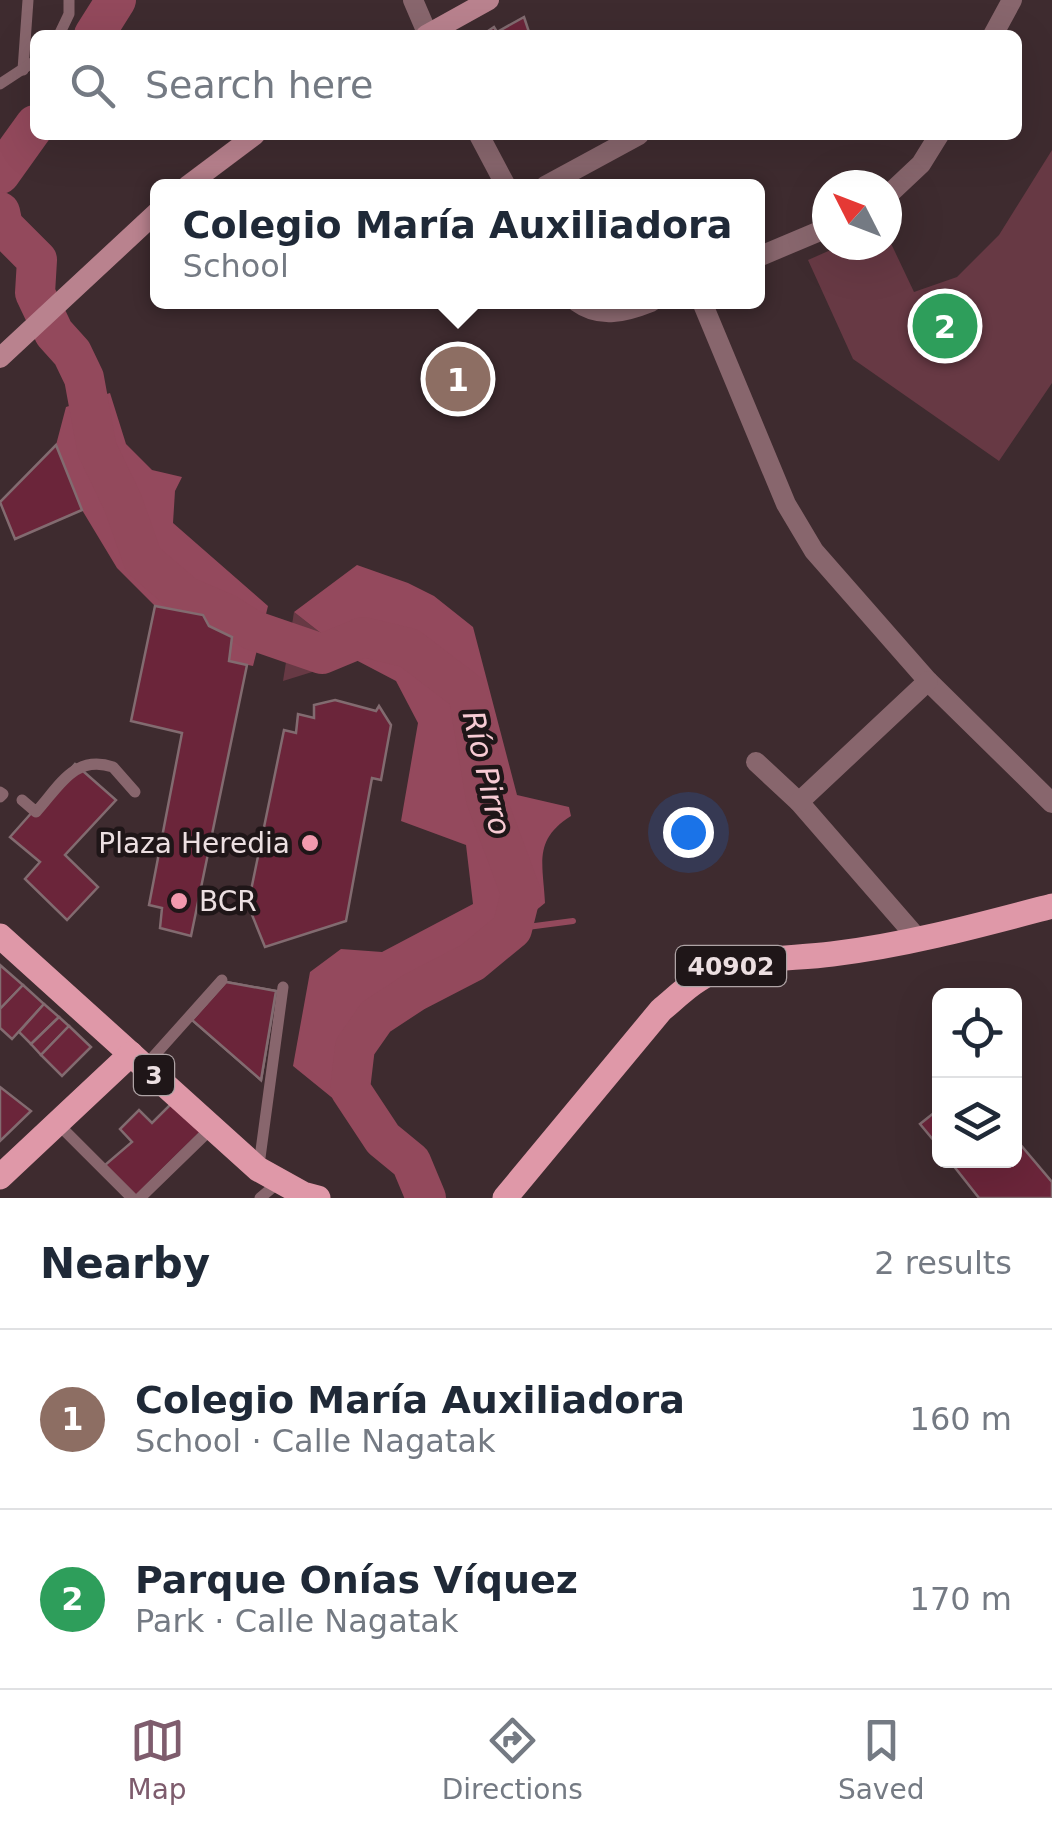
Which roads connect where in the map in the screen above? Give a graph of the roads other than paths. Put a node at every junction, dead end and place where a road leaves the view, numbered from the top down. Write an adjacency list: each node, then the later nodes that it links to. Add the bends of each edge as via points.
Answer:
1 (28, 0): 11 (lane)
2 (69, 0): 6 (lane)
3 (413, 0): 7 (street)
4 (488, 0): 8 (main road)
5 (1012, 0): 9 (street)
6 (61, 30)
7 (425, 30)
8 (436, 30)
9 (996, 30)
10 (30, 64): 11 (lane)
11 (22, 70): 12 (lane)
12 (0, 84)
13 (248, 140): 17 (main road)
14 (482, 140): 18 (street)
15 (629, 140): 19 (street)
16 (936, 140): 20 (street)
17 (196, 179)
18 (502, 179)
19 (558, 179)
20 (902, 182)
21 (150, 218): 27 (main road)
22 (812, 234): 23 (street)
23 (765, 254)
24 (586, 309): 25 (street)
25 (633, 309)
26 (705, 309): 28 (street, via 786,504 814,551)
27 (0, 358)
28 (928, 681): 32 (street); 33 (street)
29 (756, 762): 32 (street)
30 (135, 792): 31 (lane, via 113,767 88,763 36,812)
31 (22, 800)
32 (799, 802): 36 (street)
33 (1052, 803)
34 (1052, 906): 36 (main road, 40902)
35 (0, 936): 39 (main road, 3)
36 (919, 940): 46 (main road, 40902, via 744,962 688,986)
37 (222, 980): 39 (lane)
38 (284, 986): 43 (lane)
39 (138, 1060): 40 (main road, 3); 41 (main road, 3)
40 (57, 1123): 42 (main road, 3); 44 (lane)
41 (213, 1128): 43 (main road, 3); 44 (lane)
42 (0, 1177)
43 (266, 1183): 45 (main road, 3)
44 (136, 1198)
45 (318, 1198)
46 (505, 1198)

